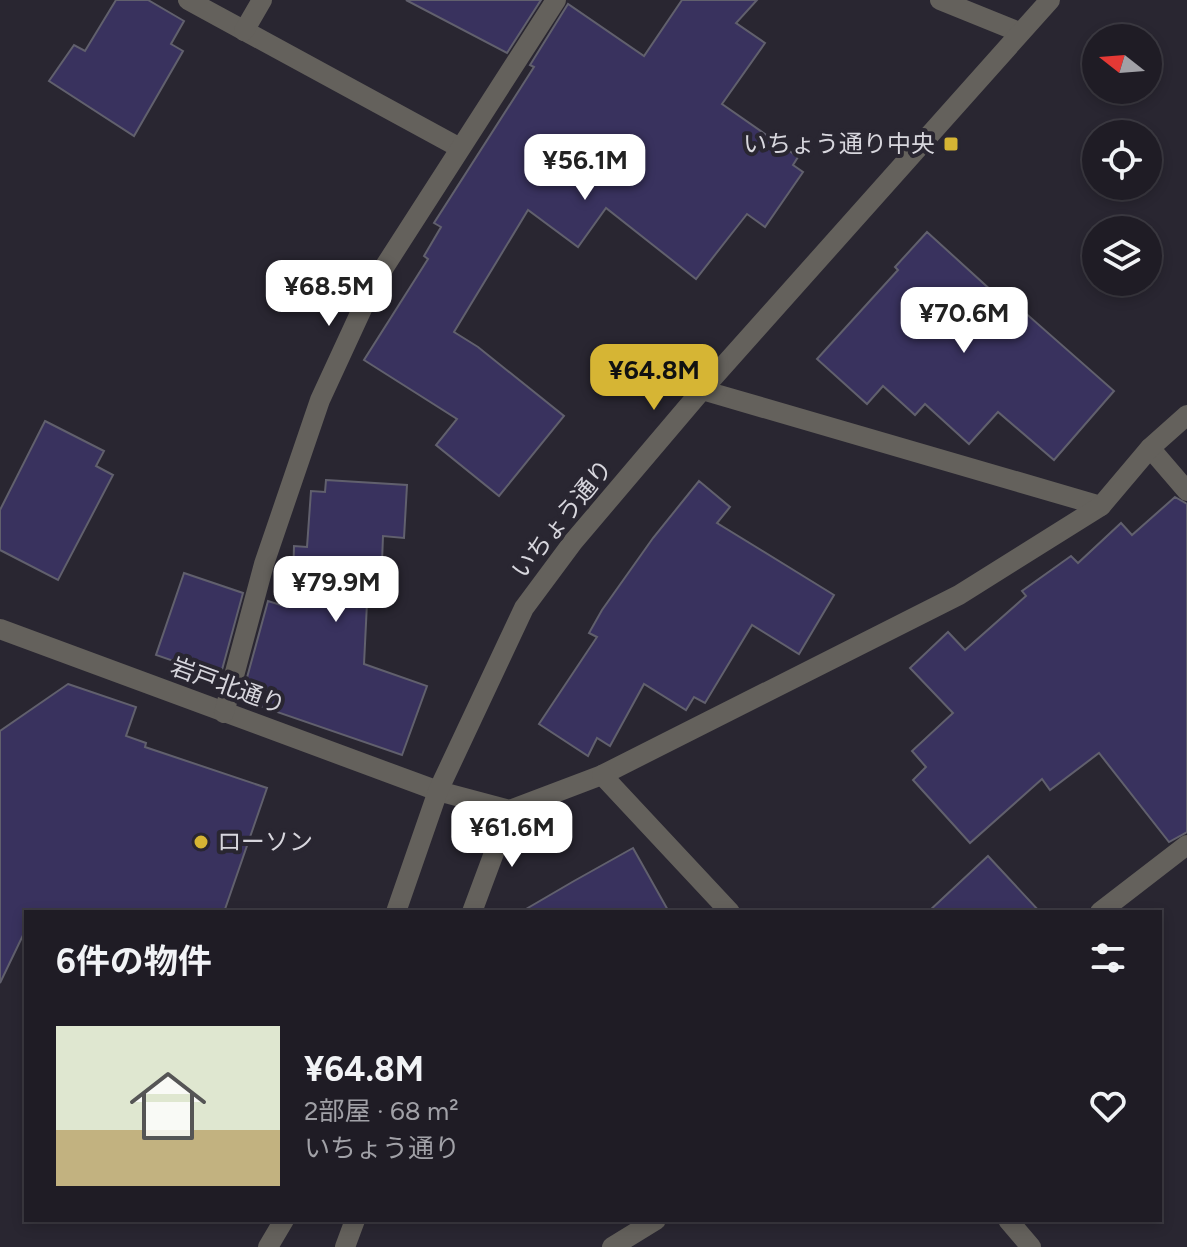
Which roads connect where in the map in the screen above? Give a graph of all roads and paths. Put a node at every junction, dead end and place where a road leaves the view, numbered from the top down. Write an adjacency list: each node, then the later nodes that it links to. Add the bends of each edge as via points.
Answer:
1 (188, 0): 6 (street)
2 (262, 0): 6 (street)
3 (556, 0): 8 (street)
4 (940, 0): 7 (street)
5 (1050, 0): 7 (street, いちょう通り)
6 (244, 31): 8 (street)
7 (1019, 32): 9 (street, いちょう通り)
8 (460, 148): 15 (street, via 374,283 320,400 264,564)
9 (702, 390): 13 (street); 17 (street, いちょう通り, via 524,608)
10 (1187, 415): 11 (street)
11 (1150, 448): 12 (street); 13 (street)
12 (1187, 491)
13 (1101, 506): 16 (street, via 959,595)
14 (0, 629): 15 (street, 岩戸北通り)
15 (224, 713): 17 (street, 岩戸北通り)
16 (602, 775): 18 (street); 22 (street)
17 (438, 791): 18 (street, 岩戸北通り); 20 (street, いちょう通り)
18 (510, 810): 21 (street)
19 (1187, 845): 23 (street)
20 (397, 910)
21 (473, 910)
22 (728, 910)
23 (1103, 910)
24 (283, 1222): 28 (street)
25 (354, 1222): 29 (street)
26 (653, 1222): 30 (street)
27 (1010, 1222): 31 (street)
28 (268, 1247)
29 (345, 1247)
30 (612, 1247)
31 (1031, 1247)

